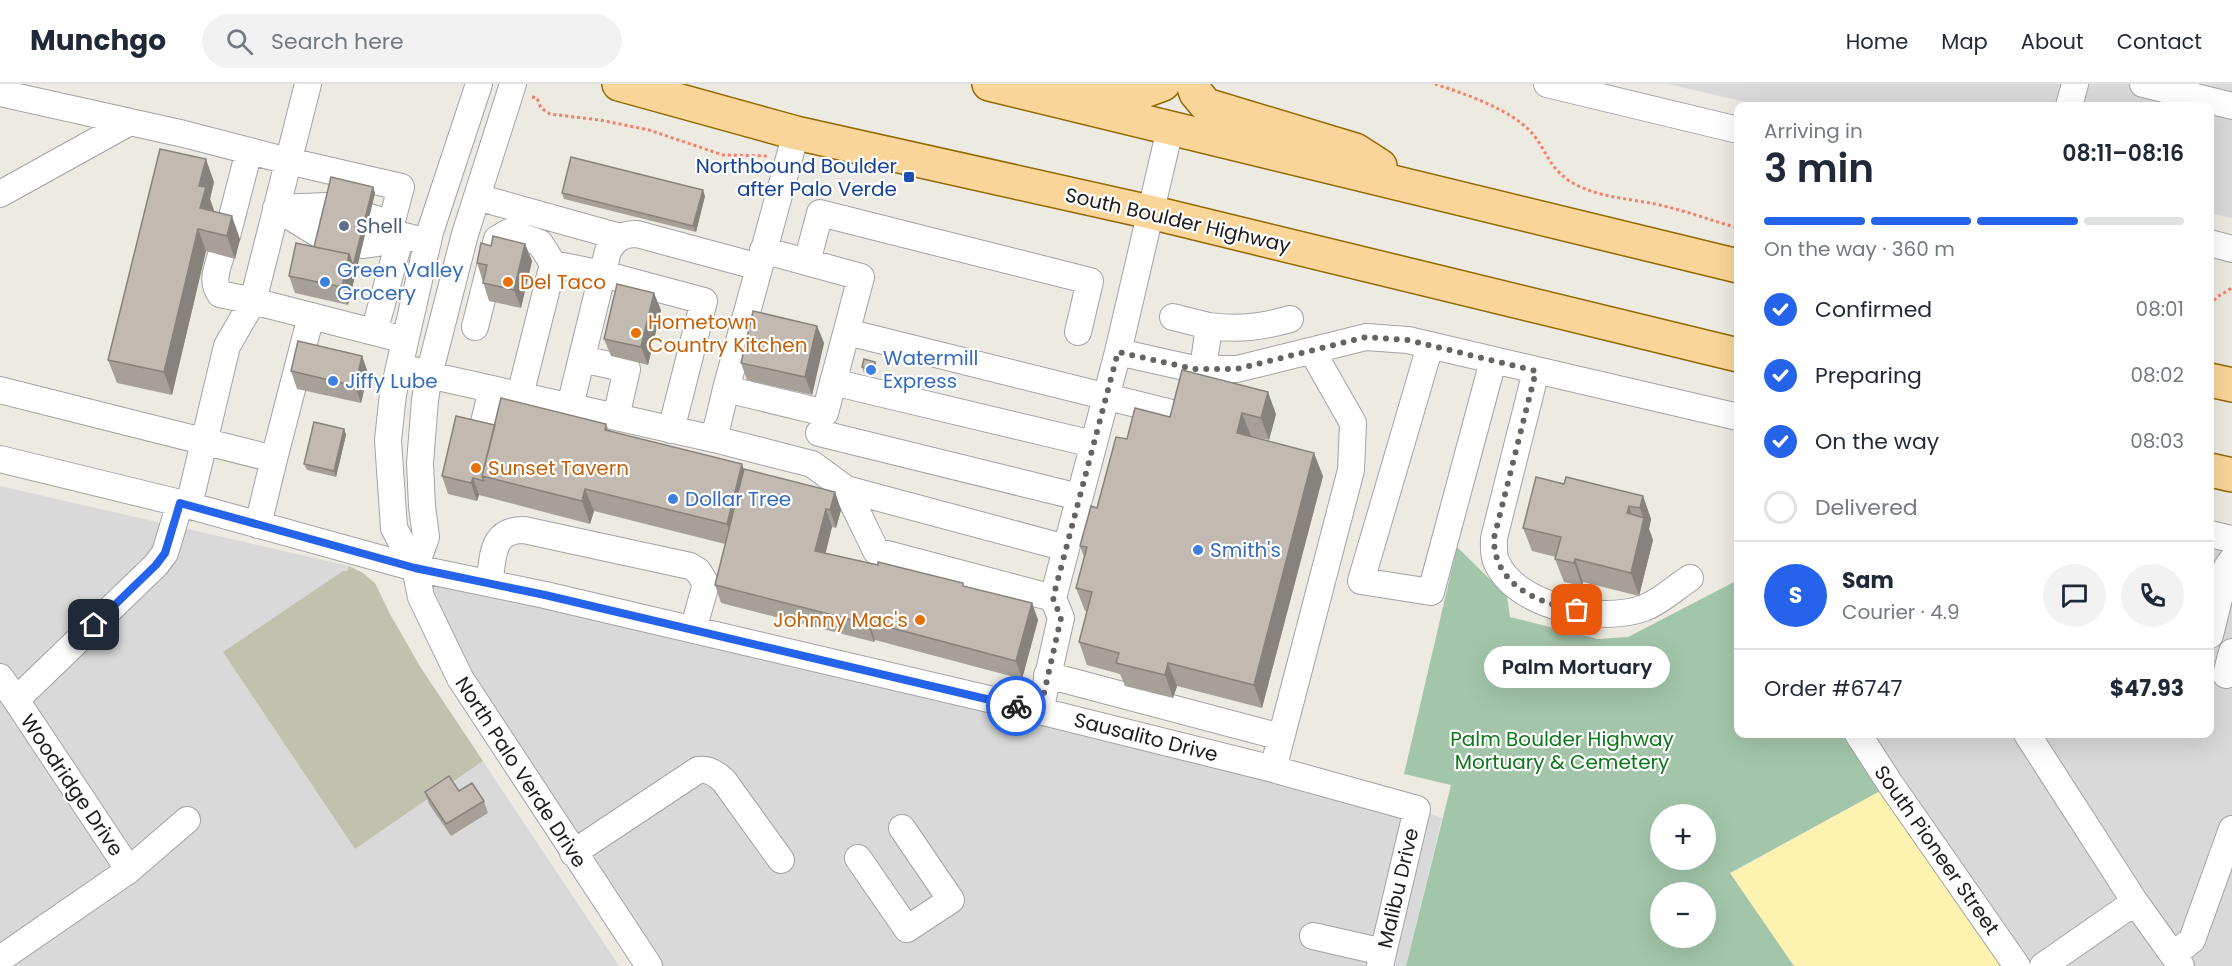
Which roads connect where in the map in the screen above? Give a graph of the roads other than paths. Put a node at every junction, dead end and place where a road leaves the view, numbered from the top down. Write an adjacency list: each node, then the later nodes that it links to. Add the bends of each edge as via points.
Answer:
1 (308, 84): 20 (street, Woodridge Drive)
2 (478, 84): 31 (street, North Palo Verde Drive)
3 (513, 84): 23 (street)
4 (618, 84): 18 (main road, South Boulder Highway)
5 (989, 84): 16 (main road)
6 (1073, 84): 7 (main road, via 1144,91)
7 (1163, 84)
8 (1193, 84): 21 (main road, via 1206,105 1355,150)
9 (1547, 84): 17 (street)
10 (2074, 84): 13 (street)
11 (2143, 84): 14 (street)
12 (0, 93): 15 (street)
13 (2070, 102)
14 (2232, 106)
15 (130, 122): 19 (street); 22 (street)
16 (1170, 129): 21 (main road); 26 (street)
17 (1734, 129)
18 (792, 146): 26 (main road, South Boulder Highway); 35 (street)
19 (249, 151): 20 (street); 40 (street, via 214,281 220,294)
20 (288, 161): 25 (street, Woodridge Drive); 28 (street, via 401,188)
21 (1411, 187): 38 (main road)
22 (0, 194)
23 (477, 197): 30 (street); 59 (street)
24 (327, 206): 25 (street)
25 (276, 208): 29 (street); 40 (street, Woodridge Drive)
26 (1150, 212): 52 (street); 53 (main road, South Boulder Highway)
27 (369, 217): 28 (street)
28 (395, 233): 31 (street); 33 (street, via 377,243); 46 (street)
29 (320, 235)
30 (620, 237): 35 (street, via 637,234); 39 (street, via 608,251)
31 (428, 242): 49 (street, North Palo Verde Drive)
32 (2214, 244): 34 (street)
33 (362, 245)
34 (2232, 249)
35 (761, 258): 36 (street); 64 (street)
36 (807, 262): 47 (street, via 861,278); 48 (street, via 820,213 1090,281)
37 (553, 264): 39 (street); 45 (street, via 540,243 509,232 497,239); 66 (street)
38 (1734, 265)
39 (603, 274): 54 (street); 73 (street, via 704,301)
40 (253, 300): 41 (street); 76 (street, Woodridge Drive, via 227,345)
41 (311, 315): 46 (street); 79 (street)
42 (1173, 317): 44 (street)
43 (1290, 319): 44 (street, via 1255,328)
44 (1209, 326): 57 (street)
45 (475, 327)
46 (374, 332): 49 (street)
47 (847, 332): 61 (street); 67 (street)
48 (1078, 332)
49 (405, 340): 56 (street, North Palo Verde Drive)
50 (1430, 346): 51 (street, via 1366,337); 55 (street); 55 (street, via 1361,581 1431,592)
51 (1312, 351): 57 (street, via 1237,369); 101 (street, via 1353,423 1351,470)
52 (1118, 352): 57 (street); 67 (street)
53 (1734, 354)
54 (582, 359): 68 (street); 71 (street, via 627,369)
55 (1493, 361): 58 (street)
56 (399, 365): 59 (street); 91 (street, North Palo Verde Drive, via 388,440 394,528)
57 (1203, 369)
58 (1536, 371): 70 (street); 92 (street, via 1494,538 1496,561 1504,573 1527,594 1561,608 1619,614 1645,608)
59 (429, 375): 63 (street); 91 (street, via 420,463 426,537)
60 (2214, 381): 62 (main road)
61 (833, 382): 72 (street); 77 (street)
62 (2232, 385)
63 (492, 389): 66 (street); 74 (street)
64 (726, 389): 72 (street); 75 (street)
65 (0, 390): 76 (street)
66 (520, 395): 68 (street)
67 (1106, 396): 69 (street); 77 (street)
68 (570, 406): 71 (street)
69 (1172, 413)
70 (1734, 416)
71 (616, 417): 73 (street)
72 (822, 423): 80 (street); 84 (street)
73 (671, 430): 75 (street)
74 (482, 431)
75 (714, 439): 80 (street)
76 (203, 441): 79 (street); 85 (street, Woodridge Drive)
77 (1093, 444): 84 (street)
78 (0, 459): 85 (street, Sausalito Drive)
79 (274, 459): 86 (street)
80 (812, 464): 83 (street)
81 (2214, 471): 82 (main road)
82 (2232, 475)
83 (846, 489): 89 (street); 94 (street, via 876,551)
84 (1079, 497): 89 (street)
85 (185, 504): 86 (street, Sausalito Drive); 99 (street, Woodridge Drive, via 156,565)
86 (258, 525): 91 (street, Sausalito Drive)
87 (2214, 535): 88 (street)
88 (2232, 539)
89 (1066, 548): 94 (street)
90 (2232, 560): 95 (street)
91 (415, 568): 93 (street, Sausalito Drive); 109 (street, North Palo Verde Drive, via 421,597 460,678)
92 (1690, 578)
93 (489, 583): 96 (street, Sausalito Drive); 96 (street, via 497,540 516,530 690,566 706,584)
94 (1053, 598): 97 (street, via 1061,618)
95 (2214, 619)
96 (693, 630): 100 (street, Sausalito Drive)
97 (1047, 675): 100 (street); 101 (street)
98 (0, 677): 99 (street, Woodridge Drive)
99 (16, 700): 112 (street, Woodridge Drive)
100 (1040, 711): 104 (street, Sausalito Drive)
101 (1281, 738): 104 (street)
102 (1861, 738): 119 (street, South Pioneer Street)
103 (2030, 738): 113 (street)
104 (1273, 769): 105 (street, Sausalito Drive)
105 (1417, 809): 116 (street, Malibu Drive)
106 (188, 820): 112 (street, Woodridge Drive)
107 (902, 828): 110 (street, via 951,900 907,929)
108 (2232, 829): 117 (street, via 2192,940)
109 (573, 853): 111 (street, via 705,769 724,781); 118 (street, North Palo Verde Drive)
110 (858, 858)
111 (781, 861)
112 (129, 870): 115 (street, Woodridge Drive)
113 (2135, 902): 117 (street); 120 (street)
114 (1313, 936): 116 (street)
115 (0, 959)
116 (1382, 959)
117 (2177, 960)
118 (649, 966)
119 (2018, 966)
120 (2043, 966)

